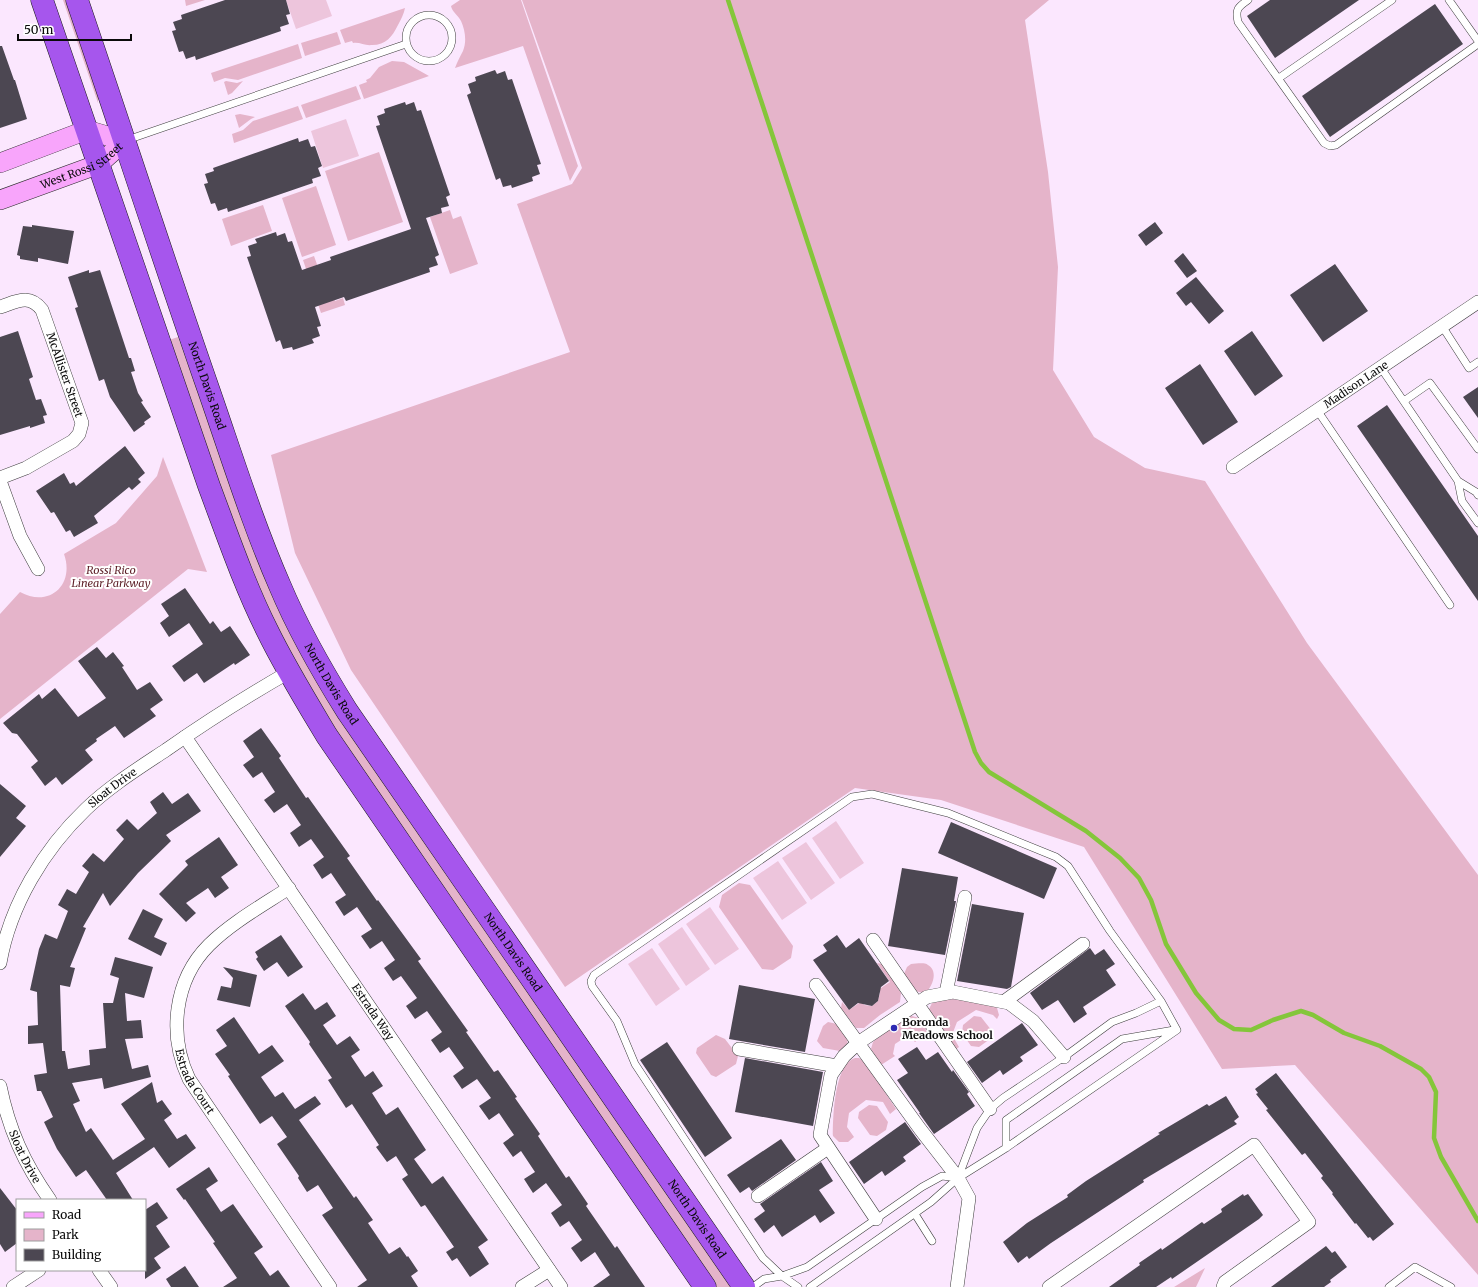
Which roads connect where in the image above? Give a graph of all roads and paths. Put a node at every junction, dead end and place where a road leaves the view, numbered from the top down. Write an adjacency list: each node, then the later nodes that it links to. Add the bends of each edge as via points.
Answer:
1 (42, 0): 10 (highway)
2 (77, 0): 11 (highway, North Davis Road)
3 (1248, 0): 9 (lane, via 1239,6 1236,13 1238,22)
4 (1392, 0): 9 (lane)
5 (1449, 0): 6 (lane)
6 (1478, 41)
7 (406, 44): 7 (lane, via 414,56 421,60 434,60 447,52 452,38 451,31 443,19 430,14 422,15 416,18 407,30); 11 (lane)
8 (1478, 44): 9 (lane, via 1336,145 1324,144)
9 (1279, 78)
10 (88, 130): 11 (main road, West Rossi Street); 12 (main road); 13 (highway)
11 (125, 141): 13 (main road, West Rossi Street); 68 (highway, North Davis Road, via 259,534 280,587 307,642 347,711)
12 (0, 163)
13 (99, 164): 14 (main road, West Rossi Street); 30 (highway, via 234,553 264,624)
14 (0, 200)
15 (1478, 302): 17 (street, Madison Lane)
16 (0, 307): 24 (street, McAllister Street, via 26,300 33,301 39,306 81,418 81,430 73,441 53,454)
17 (1442, 326): 18 (lane, via 1469,368); 19 (street, Madison Lane)
18 (1478, 362)
19 (1381, 368): 20 (lane); 21 (street, Madison Lane)
20 (1404, 401): 22 (lane, via 1430,383); 25 (lane)
21 (1317, 410): 23 (street, Madison Lane); 29 (lane)
22 (1478, 449)
23 (1233, 467)
24 (0, 479): 28 (street, via 20,536)
25 (1458, 481): 26 (lane); 27 (lane, via 1462,501)
26 (1478, 495)
27 (1478, 524)
28 (38, 569)
29 (1450, 605)
30 (289, 672): 31 (street, Sloat Drive); 67 (highway, via 327,736)
31 (185, 737): 32 (street, Estrada Way); 34 (street, Sloat Drive, via 102,796 64,833 28,885)
32 (288, 888): 58 (street, Estrada Way); 64 (street, Estrada Court, via 208,946 194,964 184,985 176,1029 181,1060 189,1078)
33 (965, 897): 39 (street)
34 (3, 938): 37 (street, Sloat Drive)
35 (873, 940): 42 (street)
36 (1084, 944): 40 (street)
37 (0, 963)
38 (816, 985): 44 (street)
39 (946, 993): 40 (street); 42 (street, via 926,997)
40 (1005, 1001): 46 (street, via 1033,1021)
41 (1161, 1001): 43 (lane); 46 (lane, via 1112,1022); 61 (lane, via 1110,931 1068,866 1056,857 948,813 872,794 852,797 594,974 592,986 617,1021 635,1064 763,1258)
42 (917, 1003): 44 (street); 49 (street)
43 (1177, 1030): 51 (lane); 51 (lane, via 1122,1039 1006,1120)
44 (858, 1044): 47 (street); 52 (street)
45 (739, 1049): 47 (street)
46 (1064, 1057): 49 (lane, via 1002,1098)
47 (837, 1066): 50 (street, via 831,1075 820,1134)
48 (0, 1086): 54 (street, Sloat Drive, via 15,1138 31,1171)
49 (990, 1109): 52 (lane, via 977,1128)
50 (828, 1148): 53 (street); 56 (street)
51 (1006, 1148): 52 (lane)
52 (958, 1178): 55 (lane); 56 (lane, via 942,1176); 72 (street, via 969,1198)
53 (758, 1196)
54 (49, 1199)
55 (915, 1214): 57 (lane); 71 (lane)
56 (876, 1219): 61 (lane, via 807,1267)
57 (932, 1241)
58 (549, 1270): 65 (street); 66 (street, Estrada Way)
59 (37, 1271): 62 (street)
60 (100, 1271): 63 (street)
61 (782, 1276): 69 (lane, via 764,1279); 70 (lane)
62 (13, 1287)
63 (111, 1287)
64 (330, 1287)
65 (522, 1287)
66 (561, 1287)
67 (705, 1287)
68 (744, 1287)
69 (753, 1287)
70 (798, 1287)
71 (810, 1287)
72 (957, 1287)
73 (1049, 1287): 74 (street, via 1254,1145 1309,1222 1225,1282)
74 (1223, 1287)
75 (1389, 1287): 76 (lane, via 1415,1267)
76 (1451, 1287)

